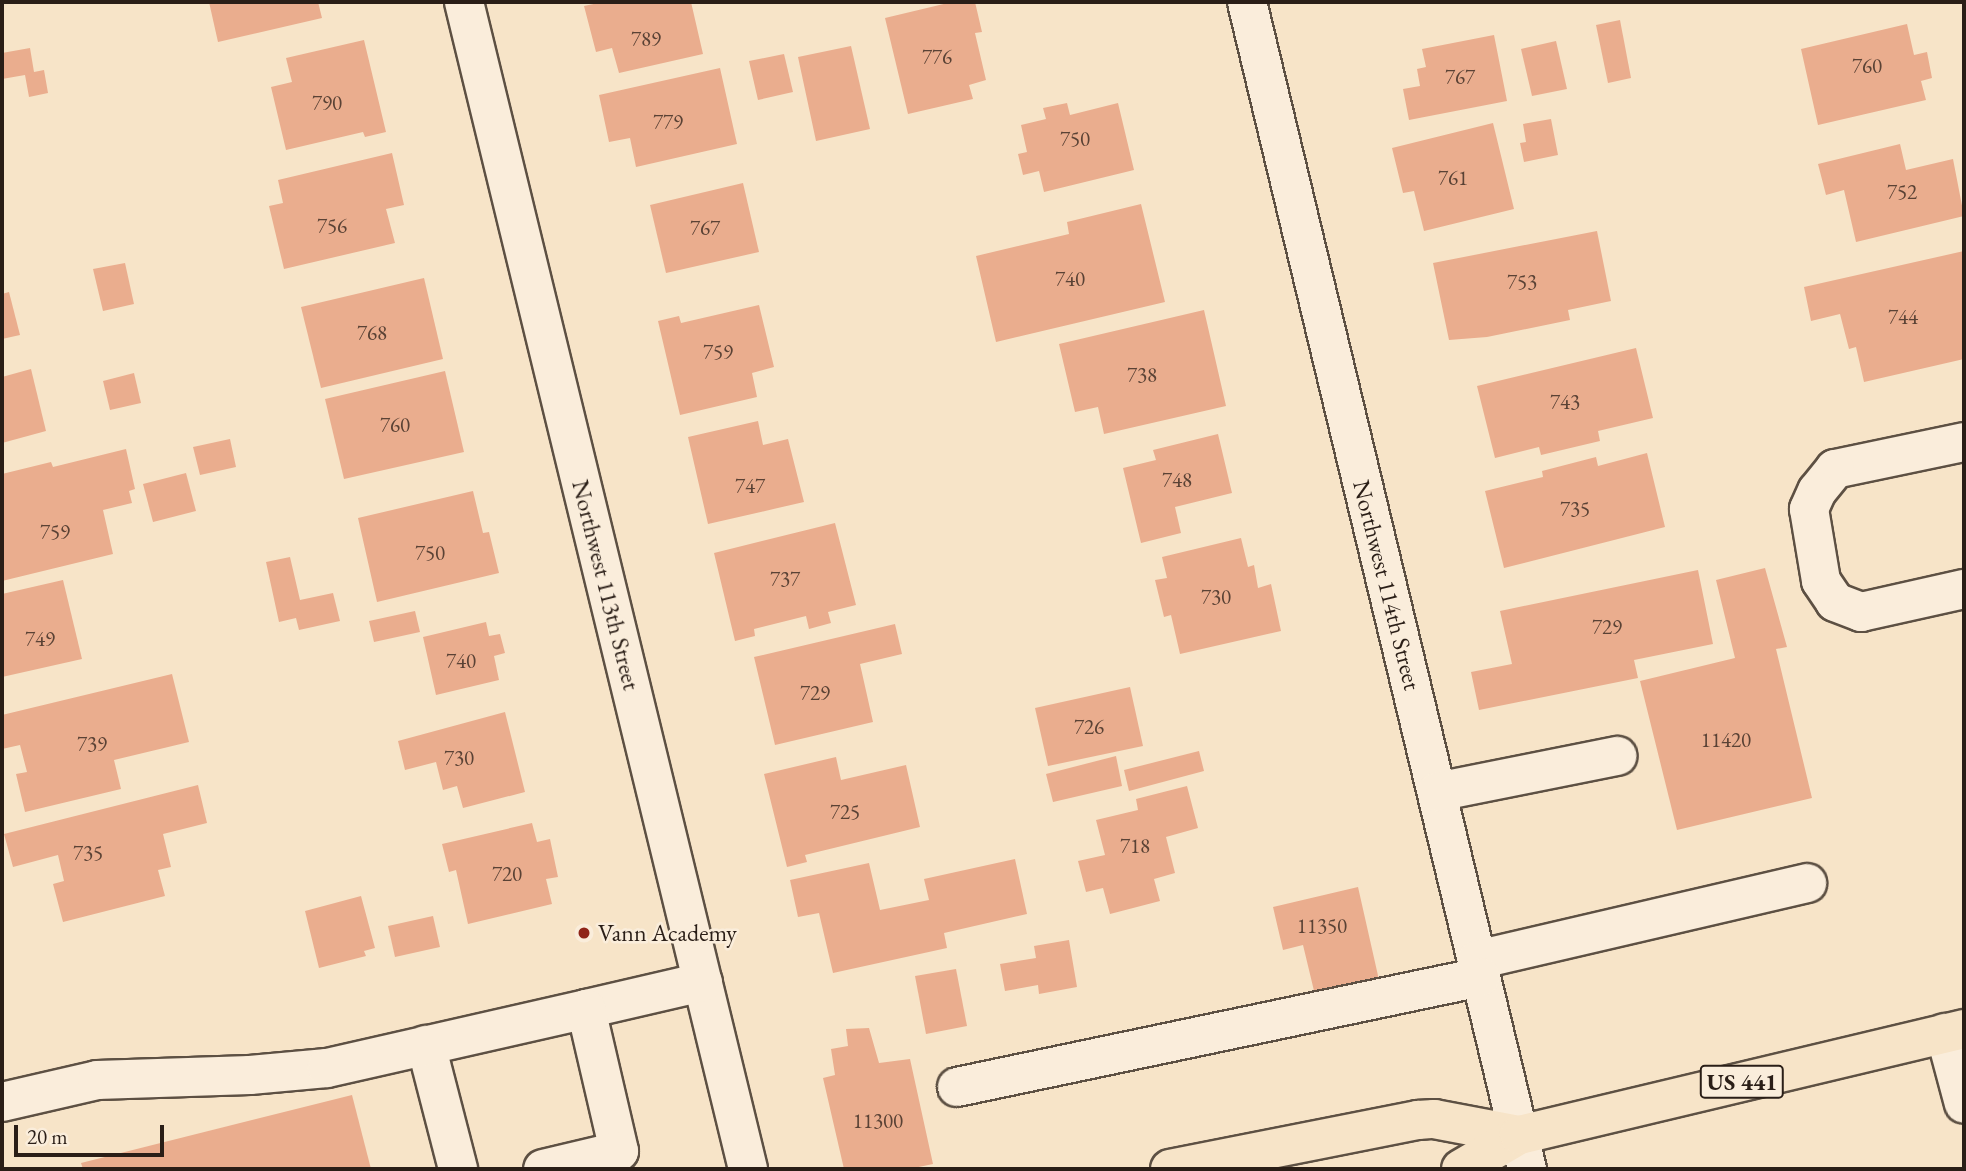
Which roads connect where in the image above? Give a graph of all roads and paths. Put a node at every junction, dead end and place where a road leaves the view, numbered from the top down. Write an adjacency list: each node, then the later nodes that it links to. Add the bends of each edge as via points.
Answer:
1 (464, 2): 9 (street, Northwest 113th Street)
2 (1247, 2): 6 (street, Northwest 114th Street)
3 (1964, 442): 4 (street, via 1835,469 1809,509 1821,581 1835,602 1861,612)
4 (1964, 589)
5 (1617, 756): 6 (street)
6 (1437, 792): 8 (street, Northwest 114th Street)
7 (1807, 883): 8 (street)
8 (1479, 969): 13 (street); 16 (street, Northwest 114th Street)
9 (703, 982): 10 (street); 19 (street, Northwest 113th Street)
10 (586, 1009): 12 (street); 18 (street, via 619,1151)
11 (1955, 1031): 15 (street); 16 (main road, US 441)
12 (426, 1045): 14 (street, via 327,1068 97,1080); 17 (street)
13 (957, 1087)
14 (2, 1102)
15 (1964, 1104)
16 (1523, 1152): 20 (main road, US 441, via 1434,1119); 21 (main road, US 441)
17 (458, 1169)
18 (543, 1169)
19 (748, 1169)
20 (1170, 1169)
21 (1461, 1169)

